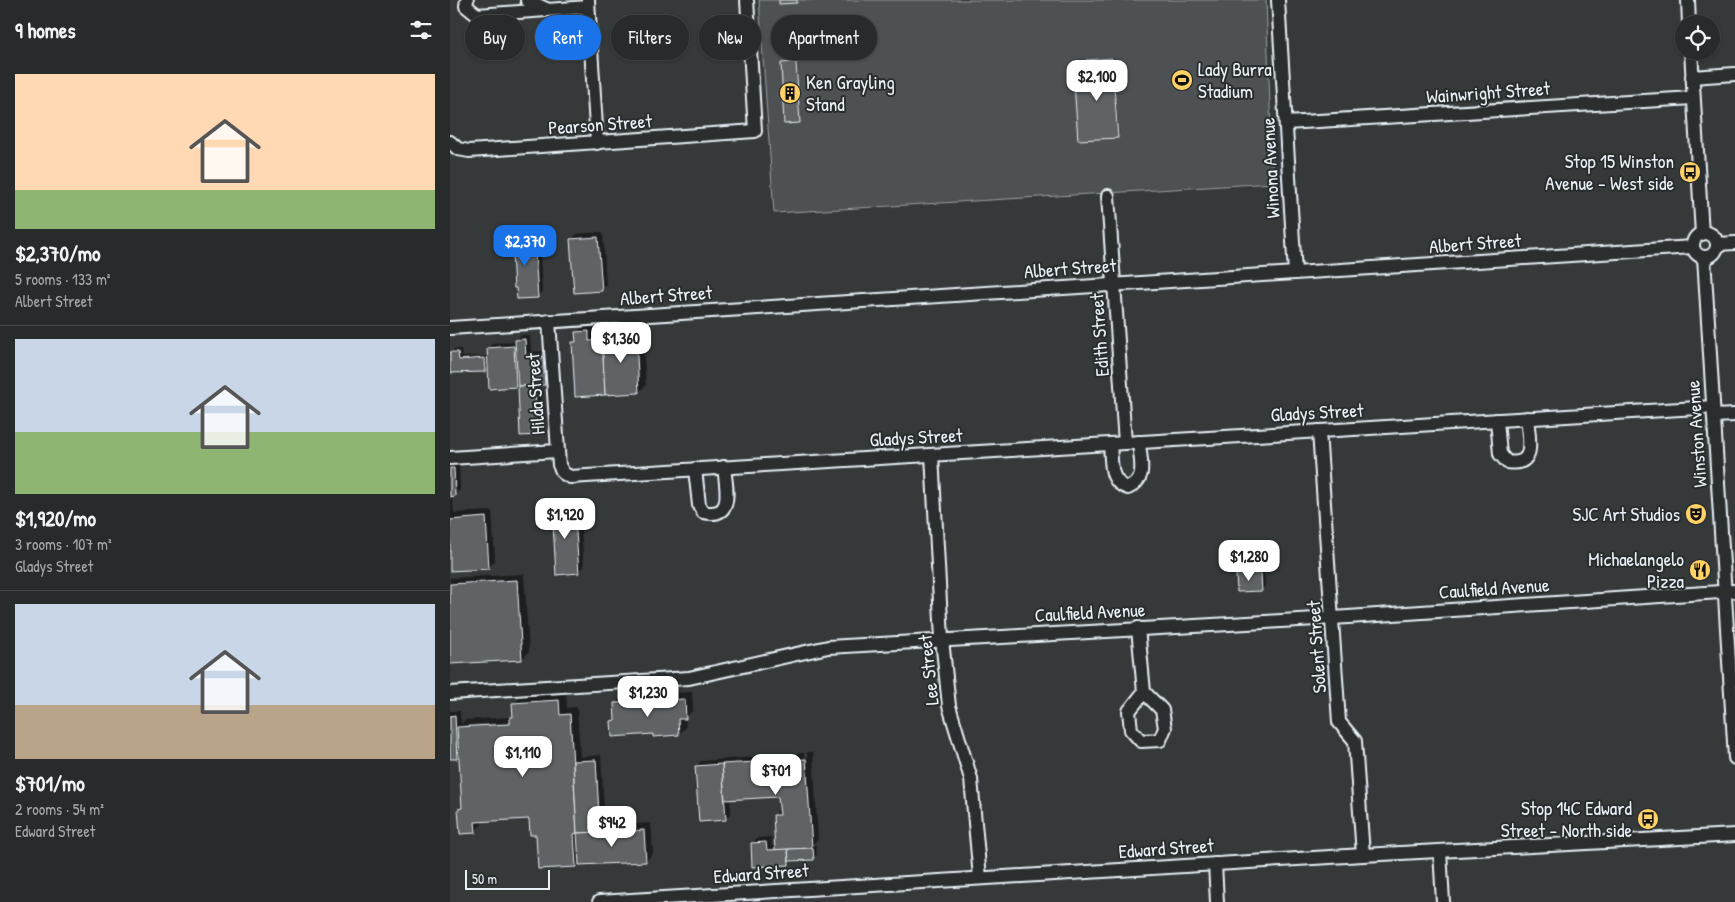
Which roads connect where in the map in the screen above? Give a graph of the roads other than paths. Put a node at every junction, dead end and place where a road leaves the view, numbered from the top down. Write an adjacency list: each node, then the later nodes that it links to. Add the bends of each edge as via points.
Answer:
1 (467, 0): 7 (street, via 466,6 476,15)
2 (527, 0): 7 (street)
3 (747, 0): 15 (street, Pearson Street, via 755,131)
4 (1278, 0): 13 (street, Winona Avenue)
5 (1688, 0): 8 (street)
6 (588, 3): 7 (street); 15 (street)
7 (546, 10)
8 (1689, 15)
9 (1691, 60): 11 (street)
10 (1735, 74): 11 (street)
11 (1692, 77): 12 (street)
12 (1693, 98): 13 (street, Wainwright Street); 17 (street)
13 (1286, 123): 22 (street, Winona Avenue)
14 (450, 142): 15 (street, Pearson Street, via 469,151)
15 (597, 143)
16 (1108, 196): 23 (street, Edith Street)
17 (1702, 234): 19 (street, via 1712,236); 20 (street, via 1695,239)
18 (1735, 243): 19 (street)
19 (1717, 244): 21 (street, via 1714,253)
20 (1693, 247): 21 (street); 22 (street, Albert Street)
21 (1704, 257): 26 (street, Winston Avenue)
22 (1295, 273): 23 (street, Albert Street)
23 (1115, 284): 24 (street, Albert Street); 32 (street, Edith Street)
24 (549, 322): 25 (street, Albert Street); 34 (street, Hilda Street)
25 (450, 328)
26 (1714, 412): 27 (street, Gladys Street); 28 (street, Gladys Street); 40 (street, Winston Avenue)
27 (1735, 415)
28 (1527, 418): 29 (street, Gladys Street); 29 (street, via 1529,452 1526,459 1518,464 1507,462 1500,454)
29 (1497, 420): 30 (street, Gladys Street)
30 (1319, 431): 31 (street, Gladys Street); 41 (street, Solent Street)
31 (1139, 442): 32 (street, Gladys Street); 33 (street, via 1141,478 1138,484 1128,488 1119,486 1113,479)
32 (1125, 443): 33 (street, Gladys Street)
33 (1110, 444): 35 (street, Gladys Street)
34 (557, 451): 36 (street); 37 (street, Hilda Street)
35 (932, 455): 38 (street, Gladys Street); 43 (street, Lee Street)
36 (450, 458)
37 (559, 465): 39 (street, Gladys Street, via 570,477)
38 (724, 467): 39 (street, Gladys Street); 39 (street, via 726,504 714,514 703,512 699,505)
39 (695, 469)
40 (1730, 591): 41 (street, Caulfield Avenue); 46 (street, Winston Avenue)
41 (1333, 618): 42 (street, Caulfield Avenue); 49 (street, Solent Street, via 1339,722 1355,741)
42 (1138, 628): 43 (street, Caulfield Avenue); 44 (street)
43 (942, 639): 45 (street, Caulfield Avenue, via 828,647 689,678); 51 (street, Lee Street, via 950,706 971,779)
44 (1144, 692)
45 (450, 693)
46 (1735, 758)
47 (1735, 835): 48 (street, Edward Street)
48 (1440, 852): 49 (street, Edward Street); 54 (street)
49 (1363, 855): 50 (street, Edward Street)
50 (1214, 864): 51 (street, Edward Street); 53 (street)
51 (980, 878): 52 (street, Edward Street)
52 (599, 902)
53 (1217, 902)
54 (1443, 902)

